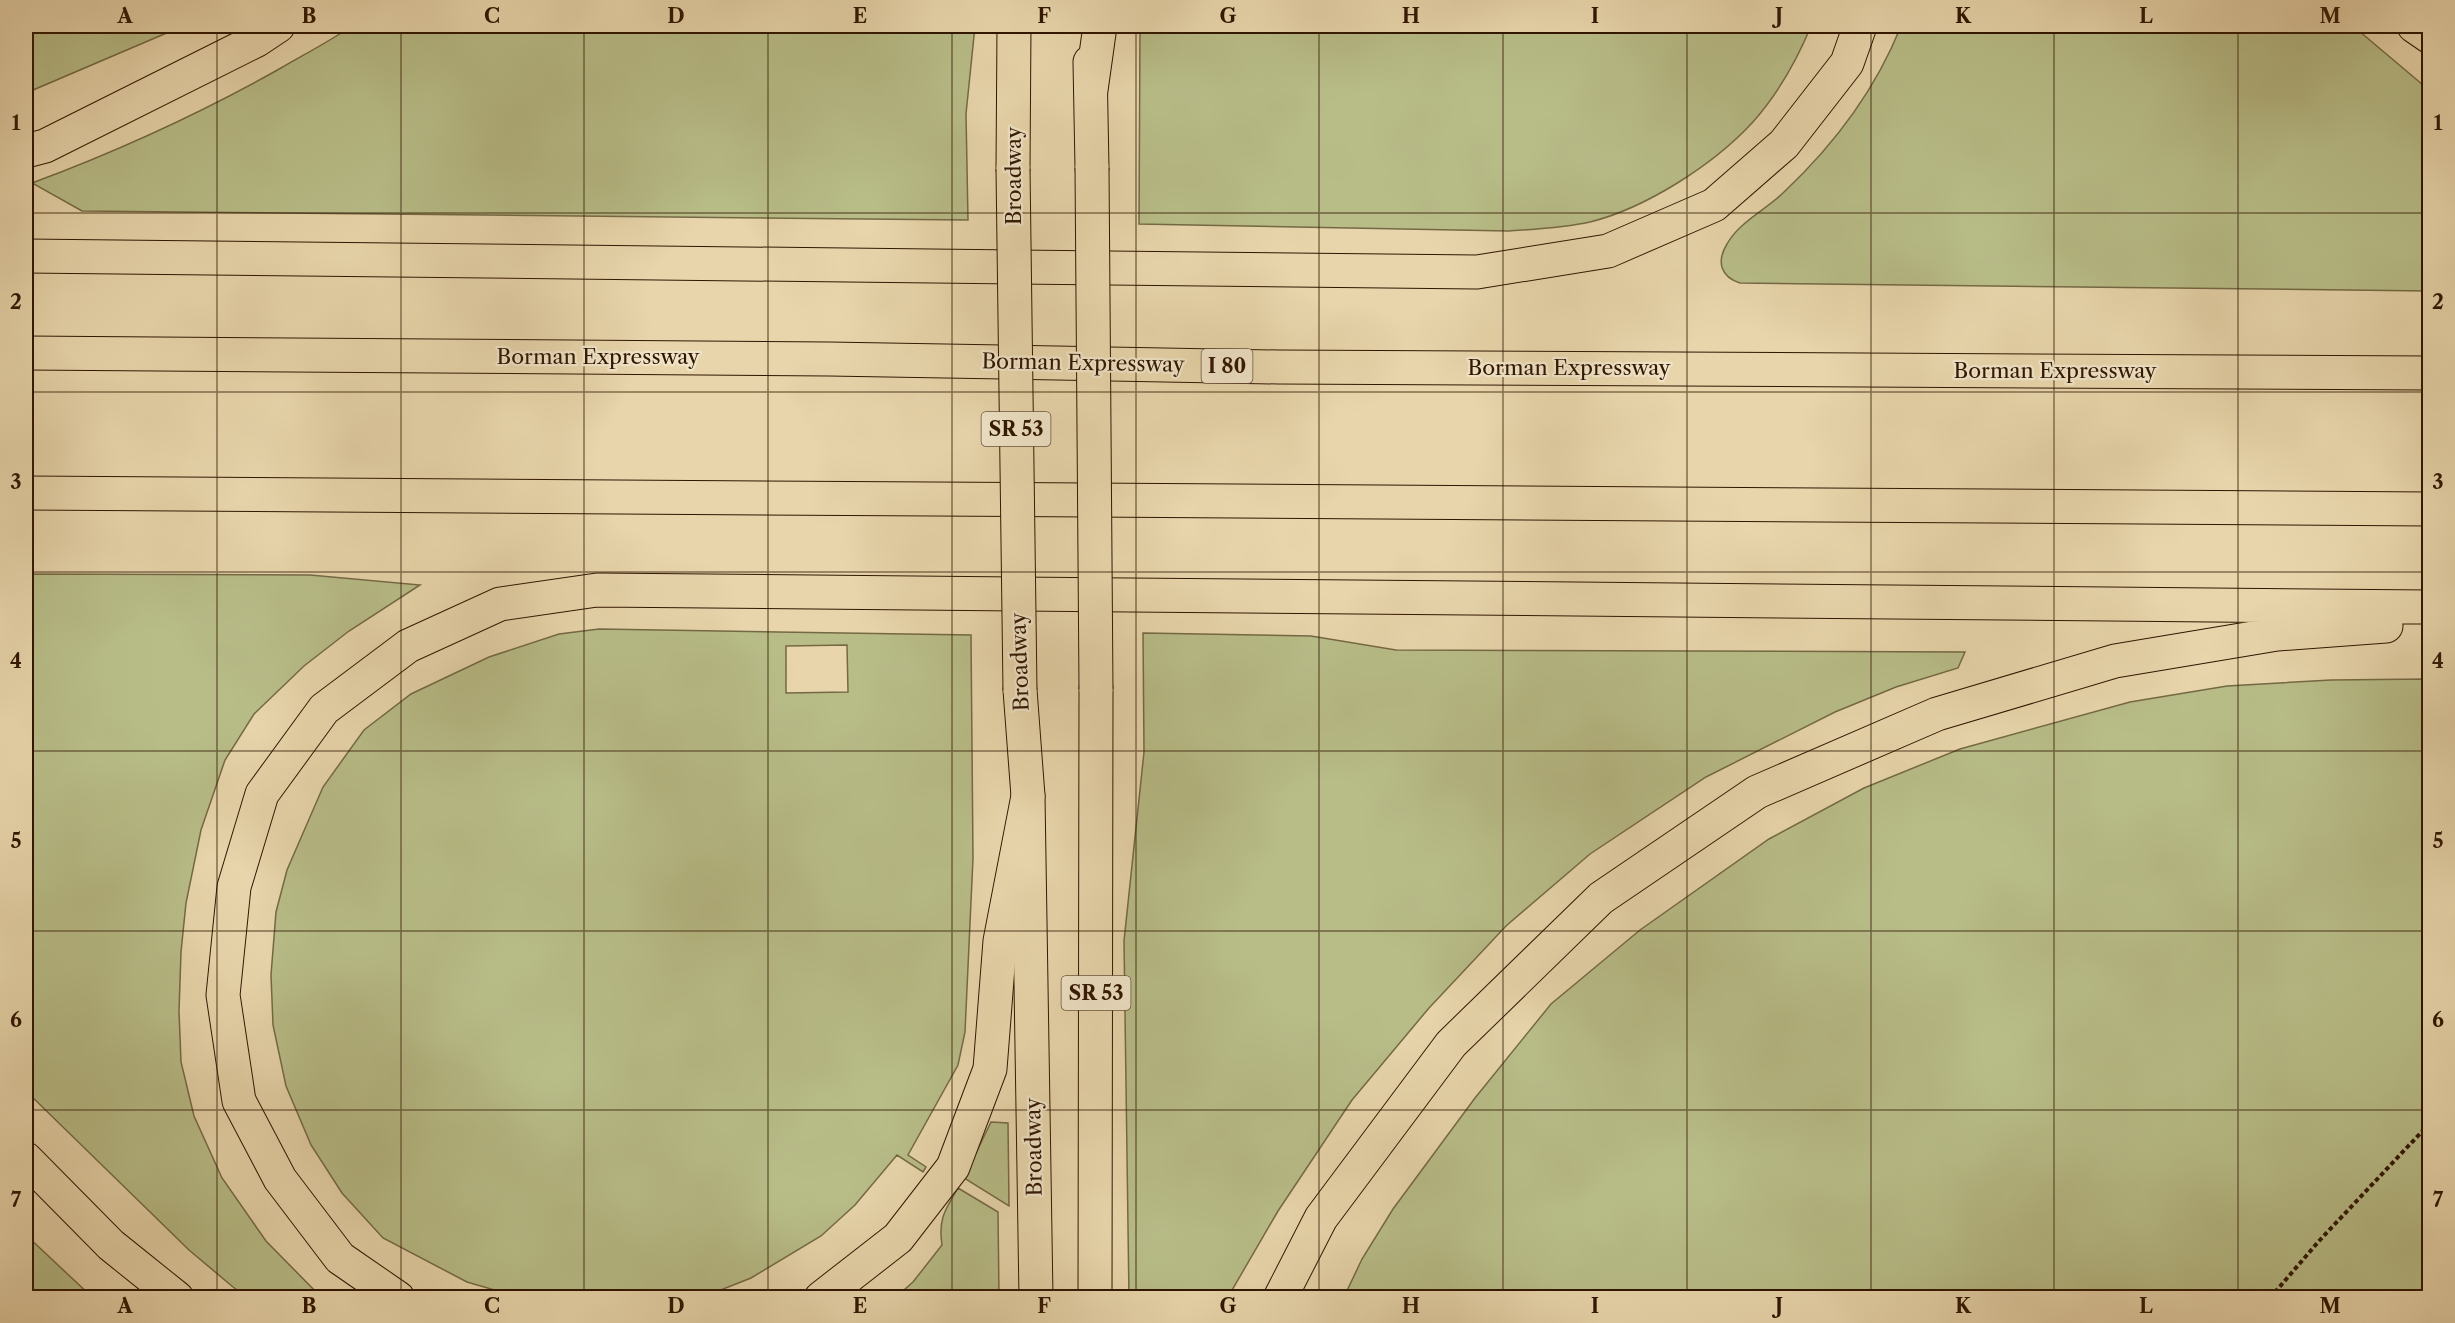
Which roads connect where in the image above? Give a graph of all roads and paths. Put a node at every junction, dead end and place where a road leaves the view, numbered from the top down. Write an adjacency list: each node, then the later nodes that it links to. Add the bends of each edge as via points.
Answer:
1 (278, 26): 9 (main road, via 45,146)
2 (1014, 26): 17 (main road, Broadway / SR 53, bridge, via 1020,690)
3 (1089, 26): 8 (main road, SR 53)
4 (1100, 26): 8 (main road)
5 (1860, 26): 10 (main road, via 1847,63 1784,144 1714,205 1608,251 1477,272)
6 (2414, 26): 7 (main road)
7 (2430, 37)
8 (1091, 90): 24 (main road, SR 53, bridge, via 1096,689)
9 (26, 151)
10 (26, 256)
11 (26, 353): 12 (main road, Borman Expressway / I 80, via 1278,367)
12 (2430, 373)
13 (26, 493): 14 (main road)
14 (2430, 509)
15 (2430, 607): 21 (main road, via 609,590 500,604 408,646 324,709 262,794 234,887 223,995 239,1101 280,1179 340,1258)
16 (2430, 623): 25 (main road, via 2277,634 2115,661 1937,714 1757,792 1601,898 1451,1044 1321,1218)
17 (1028, 796): 22 (main road, via 1000,941 990,1069 954,1167 898,1238); 23 (main road, Broadway / SR 53)
18 (2430, 1123): 26 (path)
19 (26, 1159): 20 (main road, via 111,1245)
20 (177, 1298)
21 (398, 1298)
22 (821, 1298)
23 (1036, 1298)
24 (1095, 1298)
25 (1280, 1298)
26 (2270, 1298)

